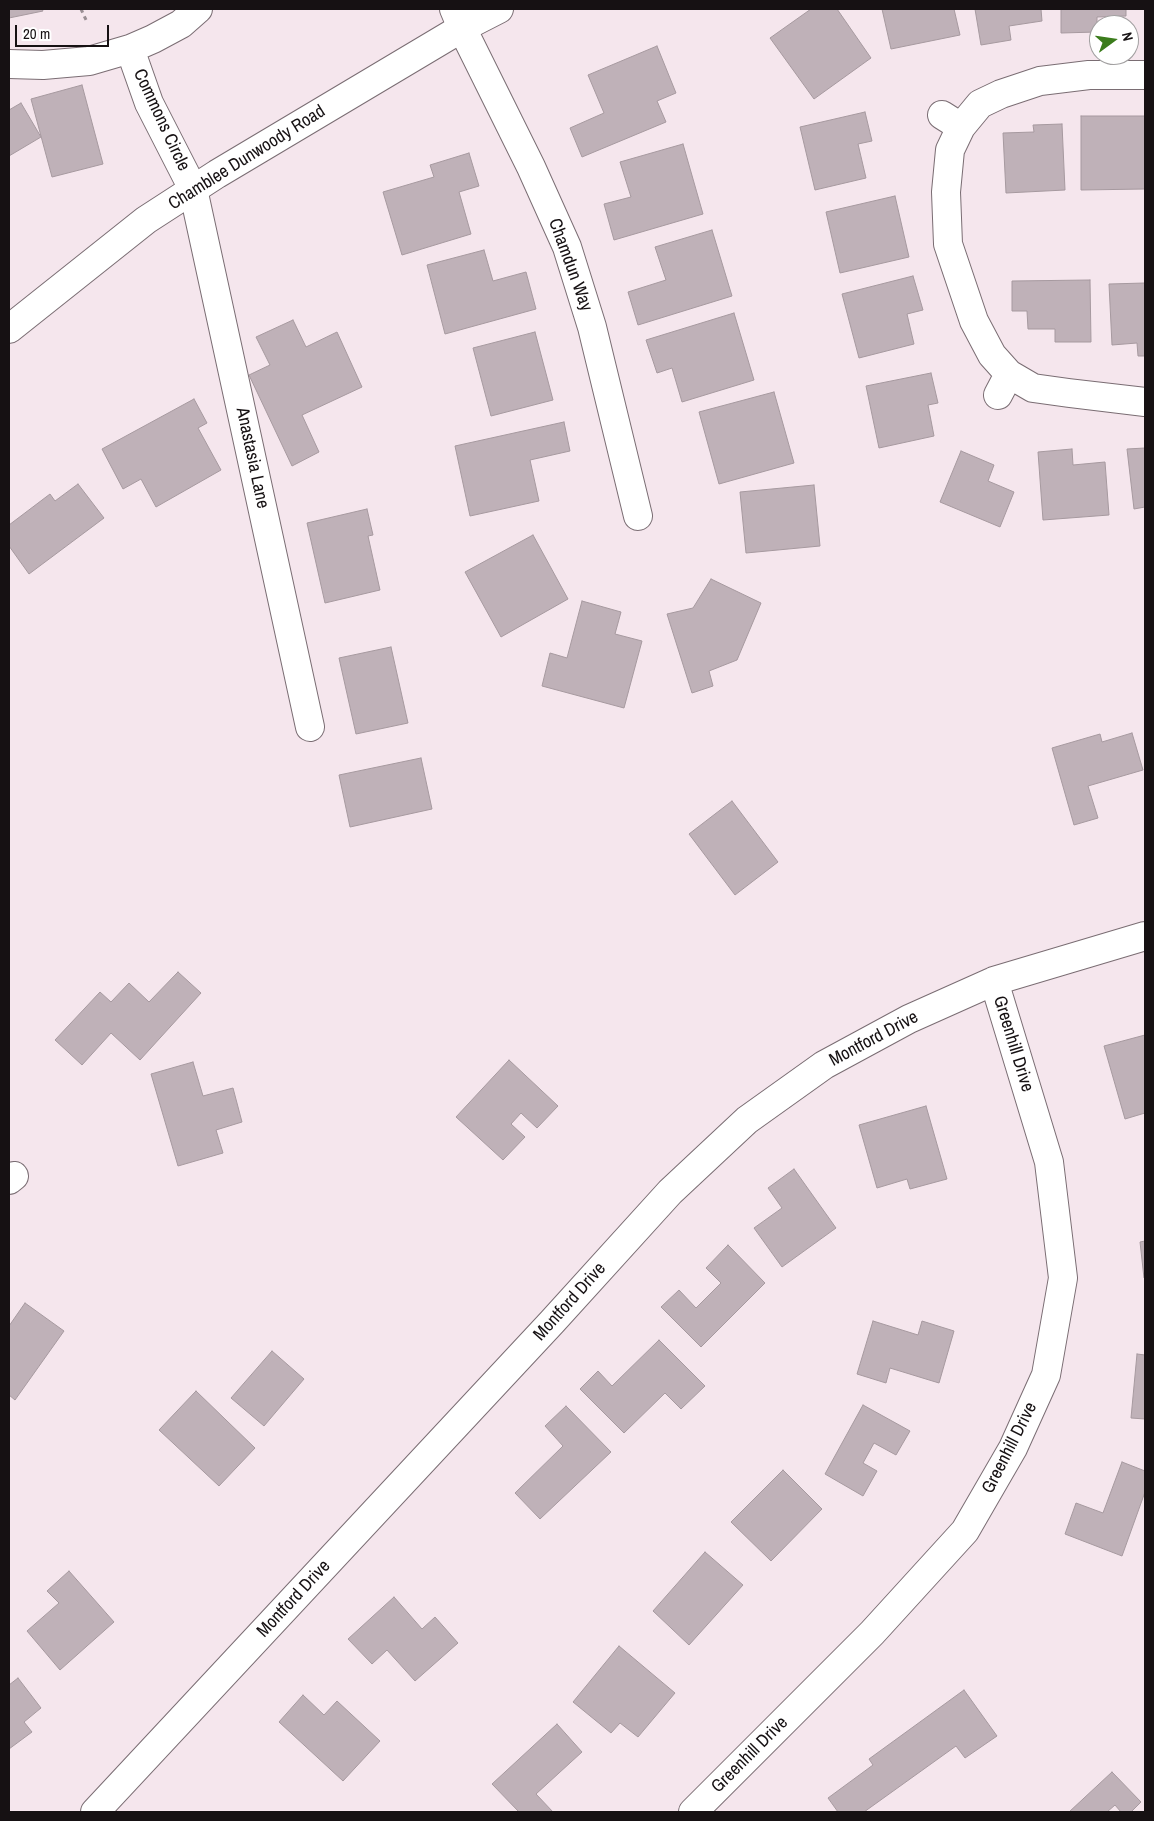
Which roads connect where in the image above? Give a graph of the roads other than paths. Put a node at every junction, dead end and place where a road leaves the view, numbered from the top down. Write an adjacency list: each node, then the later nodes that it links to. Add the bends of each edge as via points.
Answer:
1 (198, 9): 4 (street, Commons Circle, via 181,24)
2 (499, 9): 3 (street, Chamblee Dunwoody Road)
3 (458, 19): 7 (street, Chamblee Dunwoody Road); 10 (street, Chamdun Way, via 531,167 566,247 592,327)
4 (130, 49): 5 (street, Commons Circle, via 89,61); 7 (street, Commons Circle, via 149,103)
5 (9, 64)
6 (1145, 75): 9 (street, via 1089,75 1040,81 1001,94 951,121 946,192 948,244 974,321 1003,385)
7 (193, 190): 8 (street, Chamblee Dunwoody Road, via 146,220); 11 (street, Anastasia Lane)
8 (9, 329)
9 (1145, 402)
10 (638, 516)
11 (310, 727)
12 (1145, 936): 13 (street, Montford Drive)
13 (994, 981): 14 (street, Montford Drive, via 910,1019 824,1065 747,1120 670,1192); 15 (street, Greenhill Drive, via 1049,1162 1063,1278 1046,1375 1012,1448 965,1531 872,1633)
14 (95, 1812)
15 (693, 1812)

